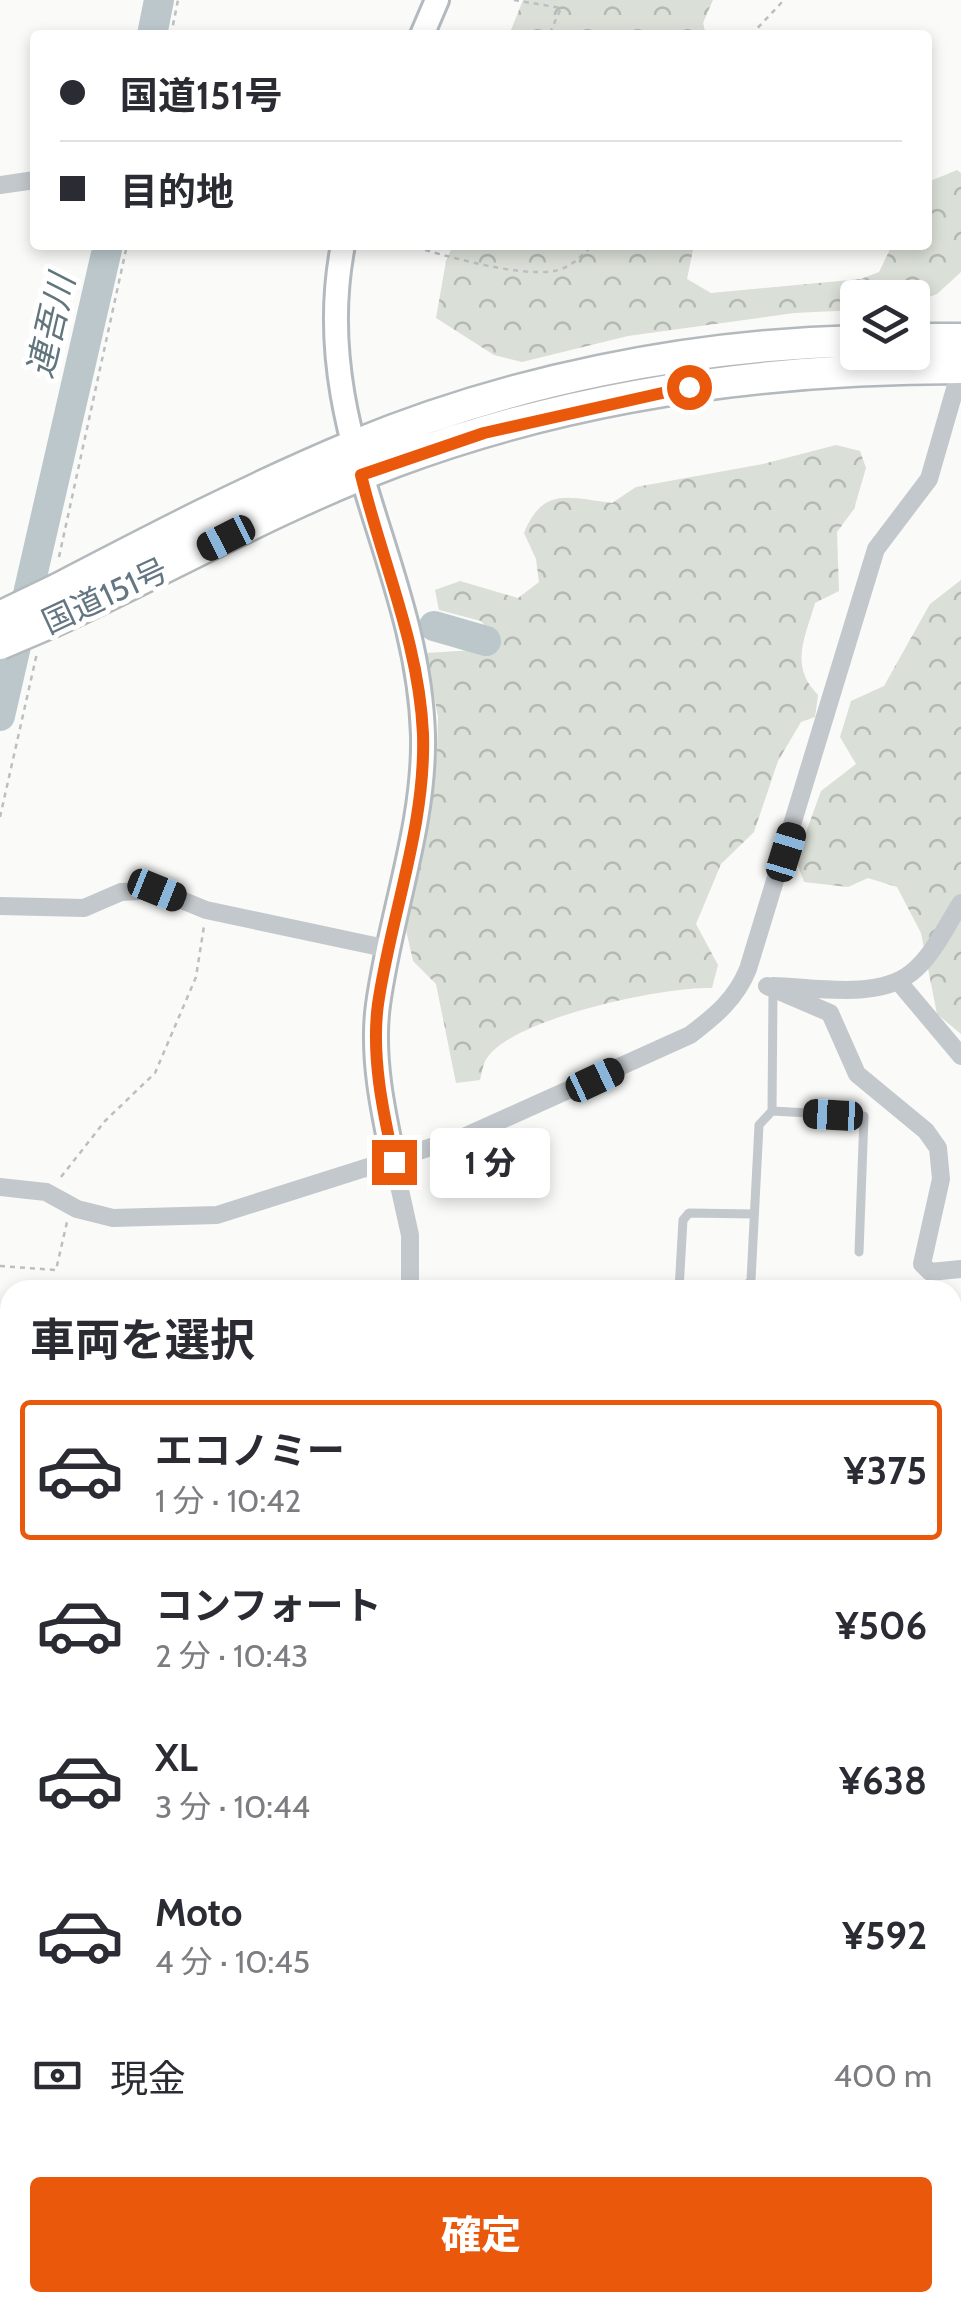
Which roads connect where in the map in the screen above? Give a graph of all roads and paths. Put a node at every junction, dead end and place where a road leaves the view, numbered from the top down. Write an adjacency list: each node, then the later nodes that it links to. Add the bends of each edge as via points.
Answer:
1 (178, 0): 5 (path)
2 (436, 0): 6 (street)
3 (514, 0): 7 (path, via 560,8)
4 (784, 0): 8 (path)
5 (172, 30)
6 (424, 30)
7 (552, 30)
8 (756, 30)
9 (30, 181): 10 (street)
10 (0, 185)
11 (126, 250): 20 (path)
12 (344, 250): 19 (street, via 335,338)
13 (427, 250): 14 (path, via 553,272)
14 (588, 250)
15 (961, 338): 16 (highway)
16 (930, 339)
17 (840, 341): 19 (highway, 国道151号, via 744,348 569,379)
18 (961, 368): 19 (highway, 国道151号, via 848,369 660,391); 30 (street, via 929,479 876,549)
19 (357, 461): 21 (highway, 国道151号, bridge); 22 (highway, 国道151号); 28 (street, via 414,658 423,736 418,801)
20 (58, 557)
21 (0, 616)
22 (46, 632): 23 (highway, 国道151号, bridge); 24 (path)
23 (0, 644)
24 (0, 817)
25 (961, 903): 29 (street, via 924,960)
26 (0, 906): 27 (street, via 84,908 136,889 157,890)
27 (206, 910): 28 (street); 36 (path, via 196,977 155,1073 105,1120)
28 (389, 948): 34 (street, via 377,1058)
29 (898, 981): 31 (street, via 871,988); 32 (street)
30 (743, 982): 31 (street); 34 (street, via 690,1035 542,1104)
31 (770, 989): 33 (lane); 41 (street, via 830,1013 857,1074 938,1148 942,1179 922,1264 930,1272)
32 (961, 1056)
33 (772, 1111): 38 (lane, via 759,1125); 39 (lane, via 864,1116)
34 (394, 1162): 37 (street, via 202,1218 114,1218); 42 (street, via 410,1235)
35 (0, 1186): 36 (street)
36 (46, 1192): 37 (street)
37 (78, 1209): 40 (path, via 64,1228 56,1270)
38 (754, 1214): 43 (lane, via 689,1213); 44 (lane)
39 (858, 1252)
40 (0, 1266)
41 (961, 1269)
42 (410, 1280)
43 (680, 1280)
44 (751, 1280)

